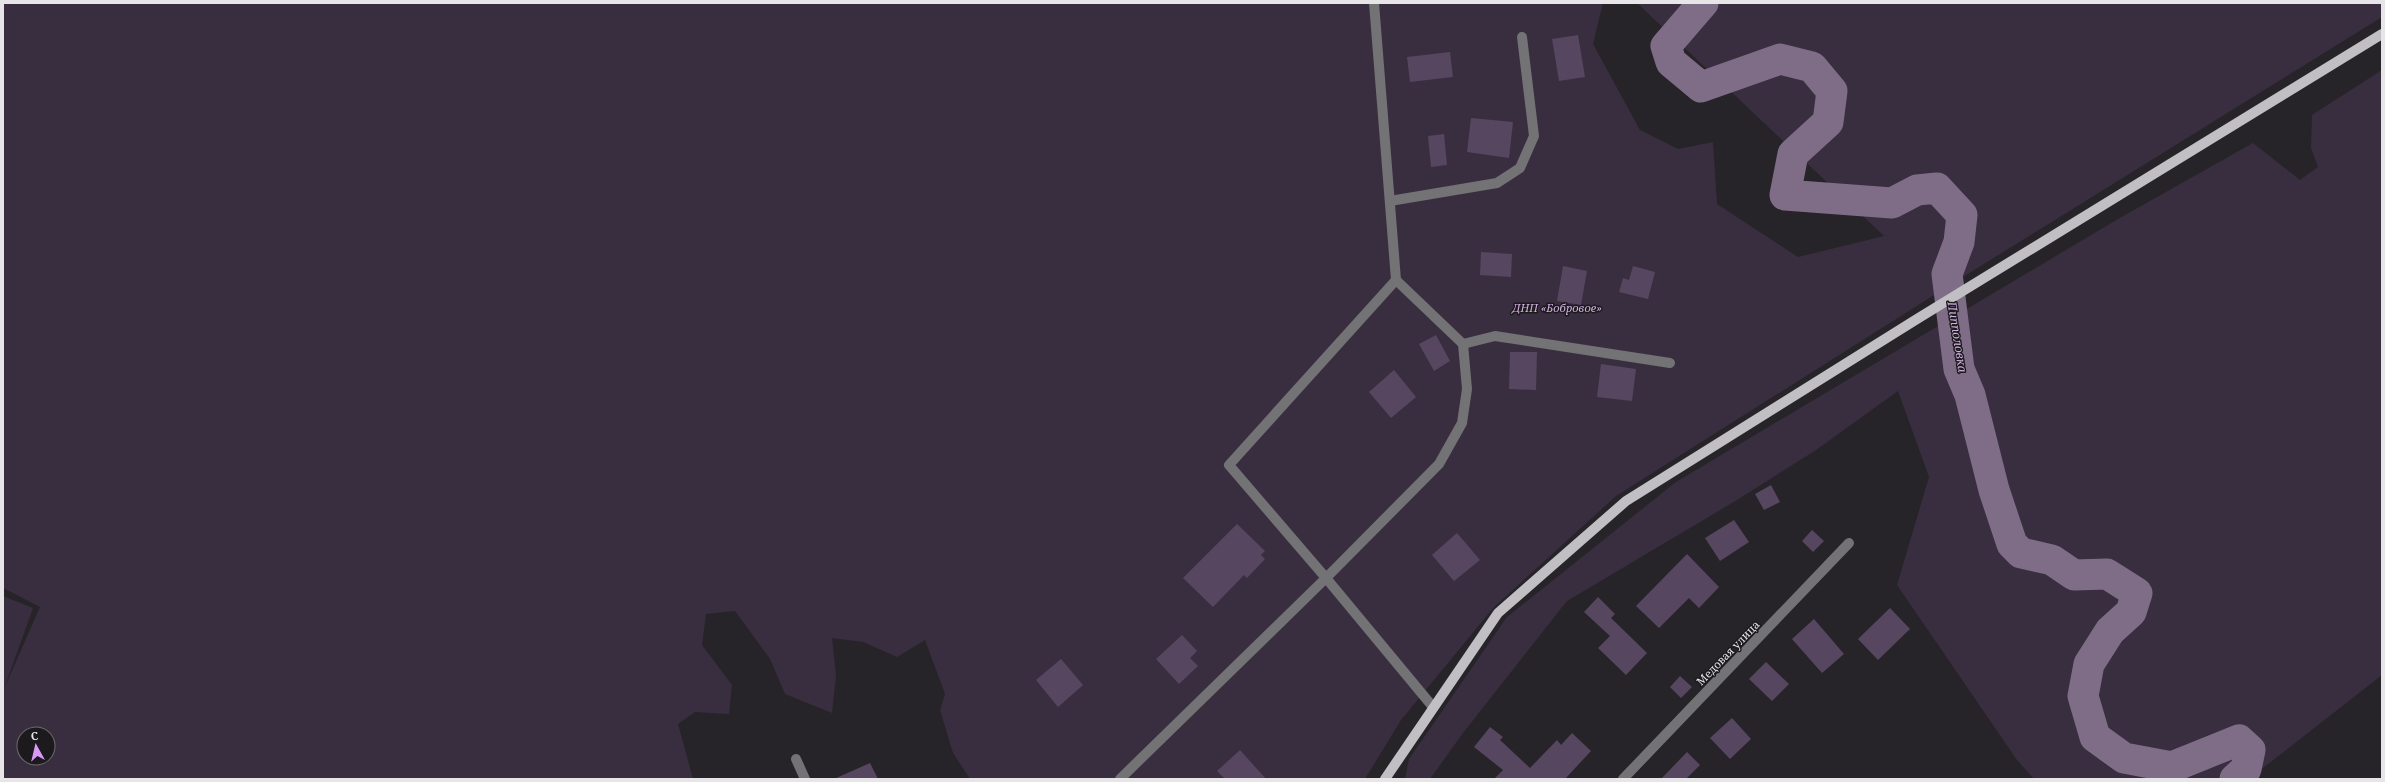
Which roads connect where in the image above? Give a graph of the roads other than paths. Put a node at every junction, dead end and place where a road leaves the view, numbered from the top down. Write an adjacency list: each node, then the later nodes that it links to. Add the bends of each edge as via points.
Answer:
1 (1374, 3): 4 (street)
2 (2382, 34): 10 (main road, via 1626,501 1498,613)
3 (1522, 37): 4 (street, via 1534,136 1520,168 1497,183)
4 (1390, 201): 5 (street)
5 (1396, 280): 6 (street); 9 (street, via 1229,465)
6 (1463, 344): 7 (street, via 1495,336); 9 (street, via 1467,389 1462,423 1439,464)
7 (1670, 363)
8 (1850, 543): 15 (street, Медовая улица)
9 (1326, 578): 10 (street); 13 (street)
10 (1433, 707): 14 (main road)
11 (796, 759): 12 (street)
12 (805, 779)
13 (1120, 779)
14 (1385, 779)
15 (1623, 779)

